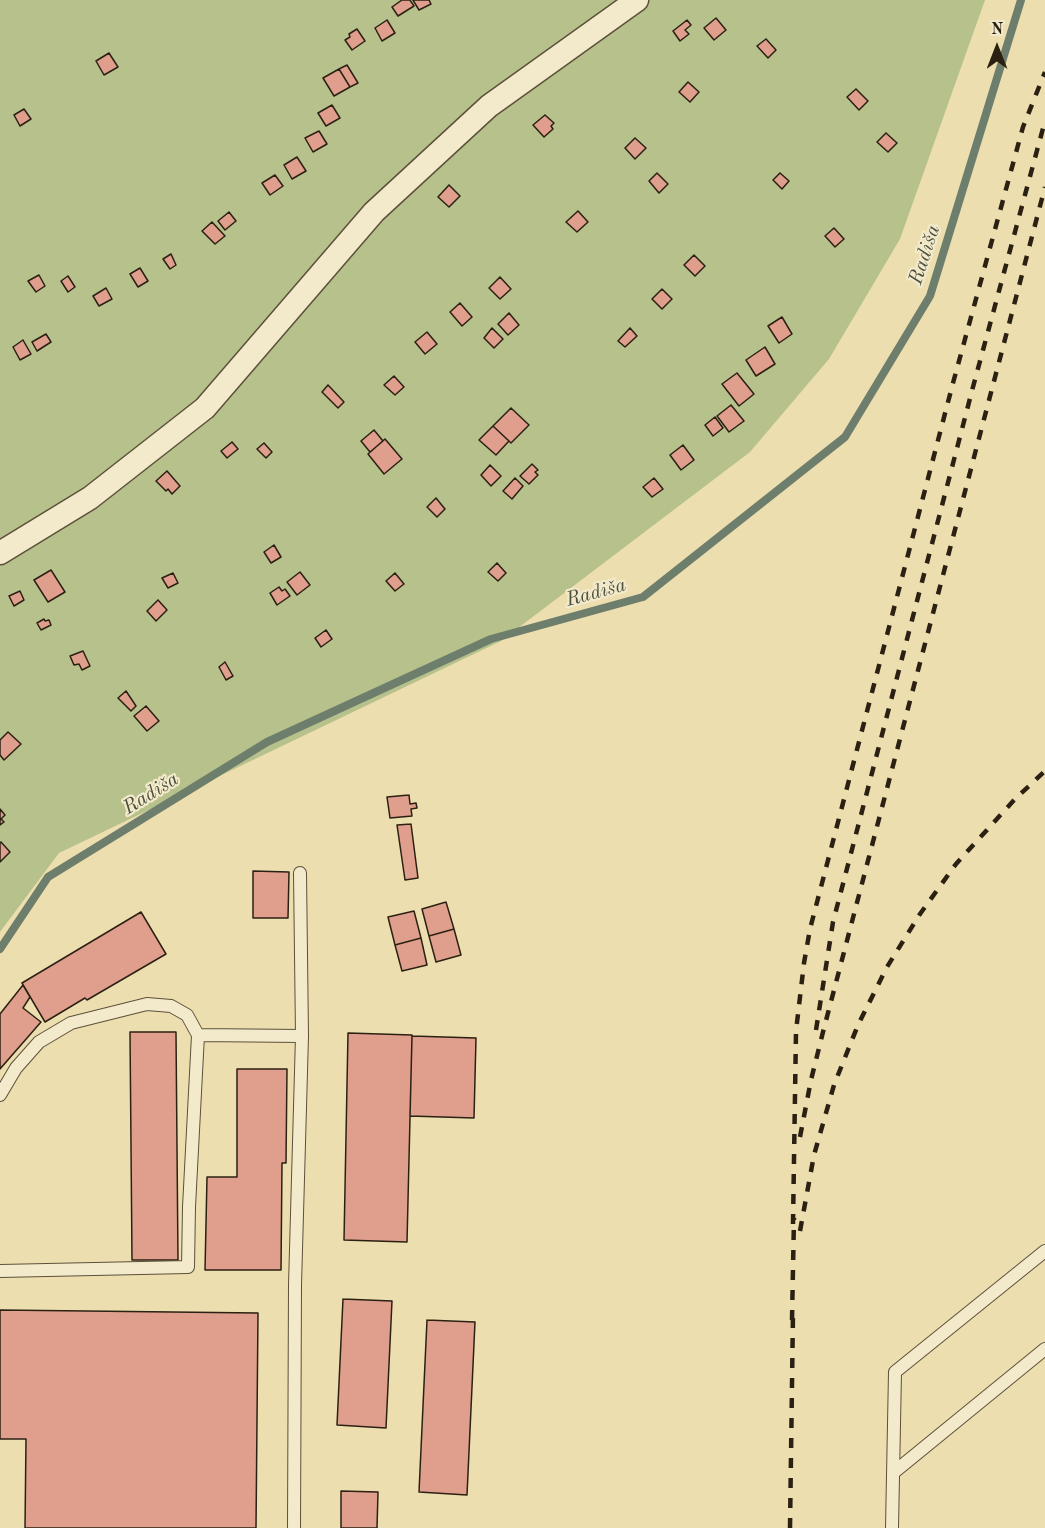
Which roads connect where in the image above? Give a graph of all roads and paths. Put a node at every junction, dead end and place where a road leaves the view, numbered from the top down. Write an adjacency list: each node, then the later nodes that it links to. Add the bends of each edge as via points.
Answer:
1 (637, 0): 2 (street, via 489,106 374,212 205,408 90,498)
2 (0, 553)
3 (300, 873): 5 (lane)
4 (198, 1035): 5 (lane); 6 (lane, via 187,1015 171,1006 147,1004 71,1023 39,1042 16,1068); 8 (lane, via 188,1267)
5 (302, 1036): 11 (lane)
6 (0, 1095)
7 (1045, 1251): 10 (lane, via 895,1372)
8 (0, 1271)
9 (1045, 1349): 10 (lane)
10 (893, 1473): 12 (lane)
11 (294, 1528)
12 (892, 1528)

